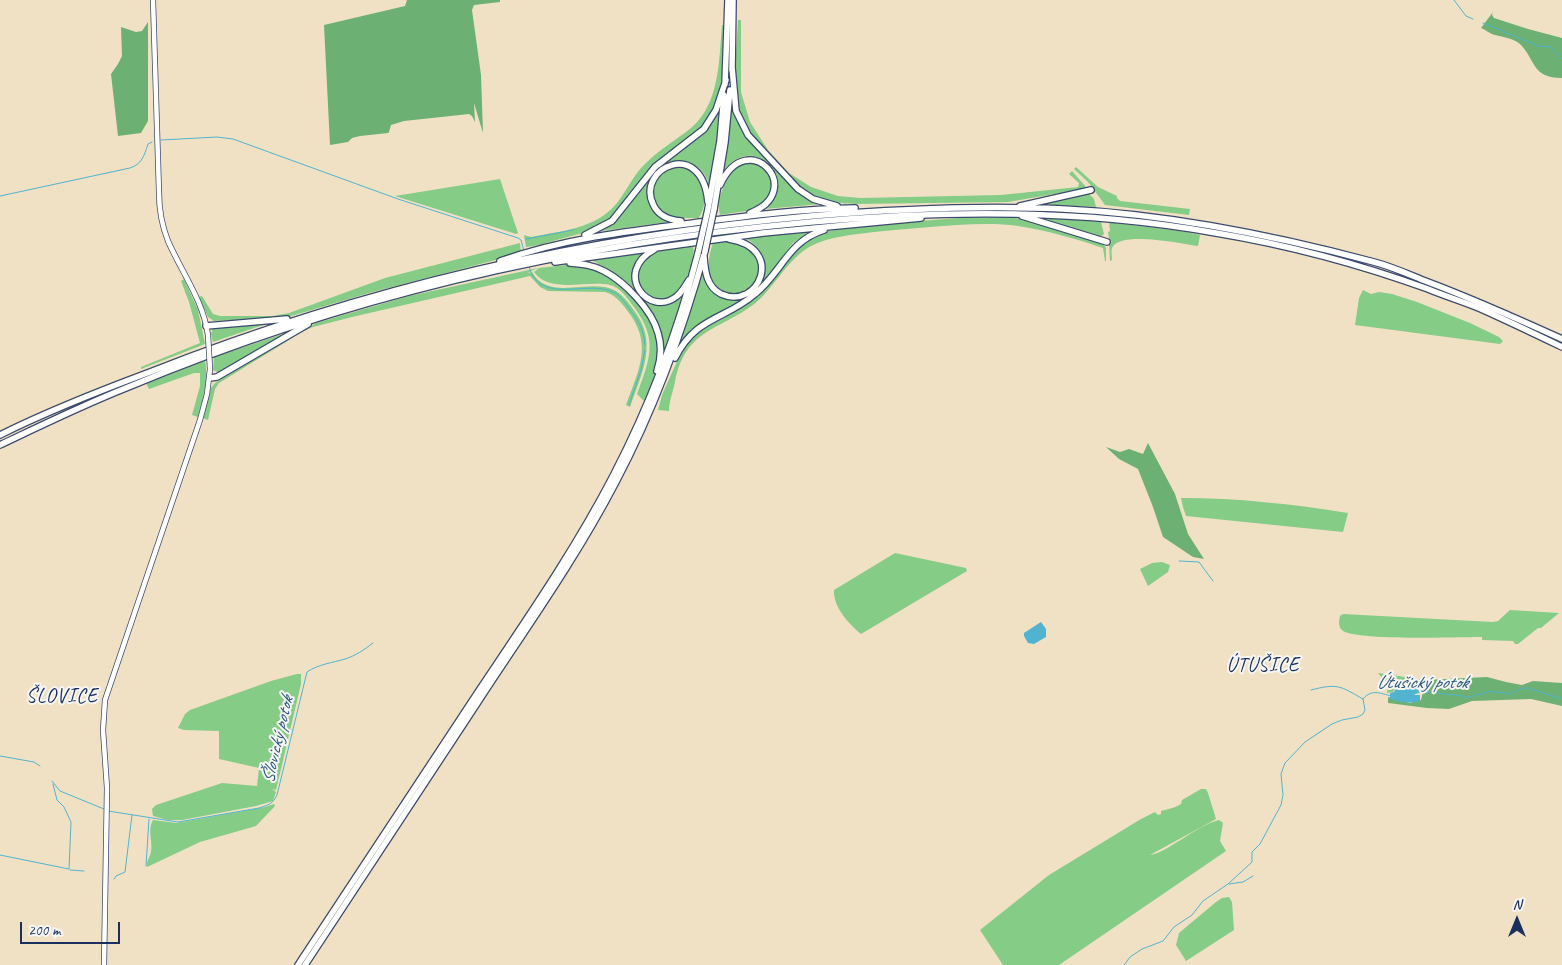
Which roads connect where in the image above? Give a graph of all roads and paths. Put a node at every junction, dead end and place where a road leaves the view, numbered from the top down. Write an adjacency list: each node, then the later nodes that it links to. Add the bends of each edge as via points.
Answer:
1 (153, 0): 26 (main road, via 160,208 168,240 197,297)
2 (728, 0): 5 (highway)
3 (733, 0): 4 (highway)
4 (732, 67): 7 (highway); 8 (highway, via 734,105 738,116 763,152 794,185 813,199)
5 (726, 80): 9 (highway); 17 (highway, via 716,110 704,129 655,167 612,221)
6 (1091, 190): 11 (highway)
7 (717, 193): 9 (highway); 13 (highway, via 727,172 735,164 749,160 764,165 773,176 773,194 764,207)
8 (855, 208): 10 (highway); 13 (highway)
9 (711, 209): 14 (highway, via 706,185 698,172 679,164 660,171 650,189 655,208 666,218); 20 (highway, bridge); 23 (highway, bridge)
10 (894, 210): 11 (highway); 21 (highway, via 693,229)
11 (1015, 210): 12 (highway); 18 (highway); 27 (highway, via 1073,209 1158,217 1308,246 1379,263 1484,303); 28 (highway, via 1216,232 1290,248 1375,270 1479,308)
12 (953, 214): 15 (highway); 21 (highway, via 752,228)
13 (744, 216): 14 (highway)
14 (694, 223): 17 (highway)
15 (870, 223): 16 (highway); 29 (highway, via 827,229 801,241 756,294 704,323 684,342)
16 (722, 238): 19 (highway); 20 (highway, via 744,243 758,255 761,274 752,290 733,297 713,288 707,278)
17 (569, 241): 21 (highway)
18 (1107, 242)
19 (666, 246): 22 (highway); 23 (highway, via 649,253 637,265 636,281 643,295 656,301 673,299)
20 (704, 251): 29 (highway)
21 (530, 260): 22 (highway); 24 (highway); 25 (highway, via 473,270)
22 (550, 263): 31 (highway, via 588,265 604,271 625,286 652,316 661,353)
23 (693, 274): 31 (highway)
24 (318, 318): 30 (highway, via 217,377); 34 (highway, via 128,387)
25 (297, 319): 26 (highway); 33 (highway, via 125,381)
26 (206, 326): 30 (main road, bridge)
27 (1562, 339)
28 (1562, 347)
29 (665, 377): 31 (highway)
30 (210, 378): 35 (main road, via 206,402 106,694 103,730 106,810)
31 (651, 404): 32 (highway)
32 (647, 412): 36 (highway, via 561,565); 37 (highway, via 616,482 566,568)
33 (0, 435)
34 (0, 445)
35 (104, 965)
36 (298, 965)
37 (305, 965)

